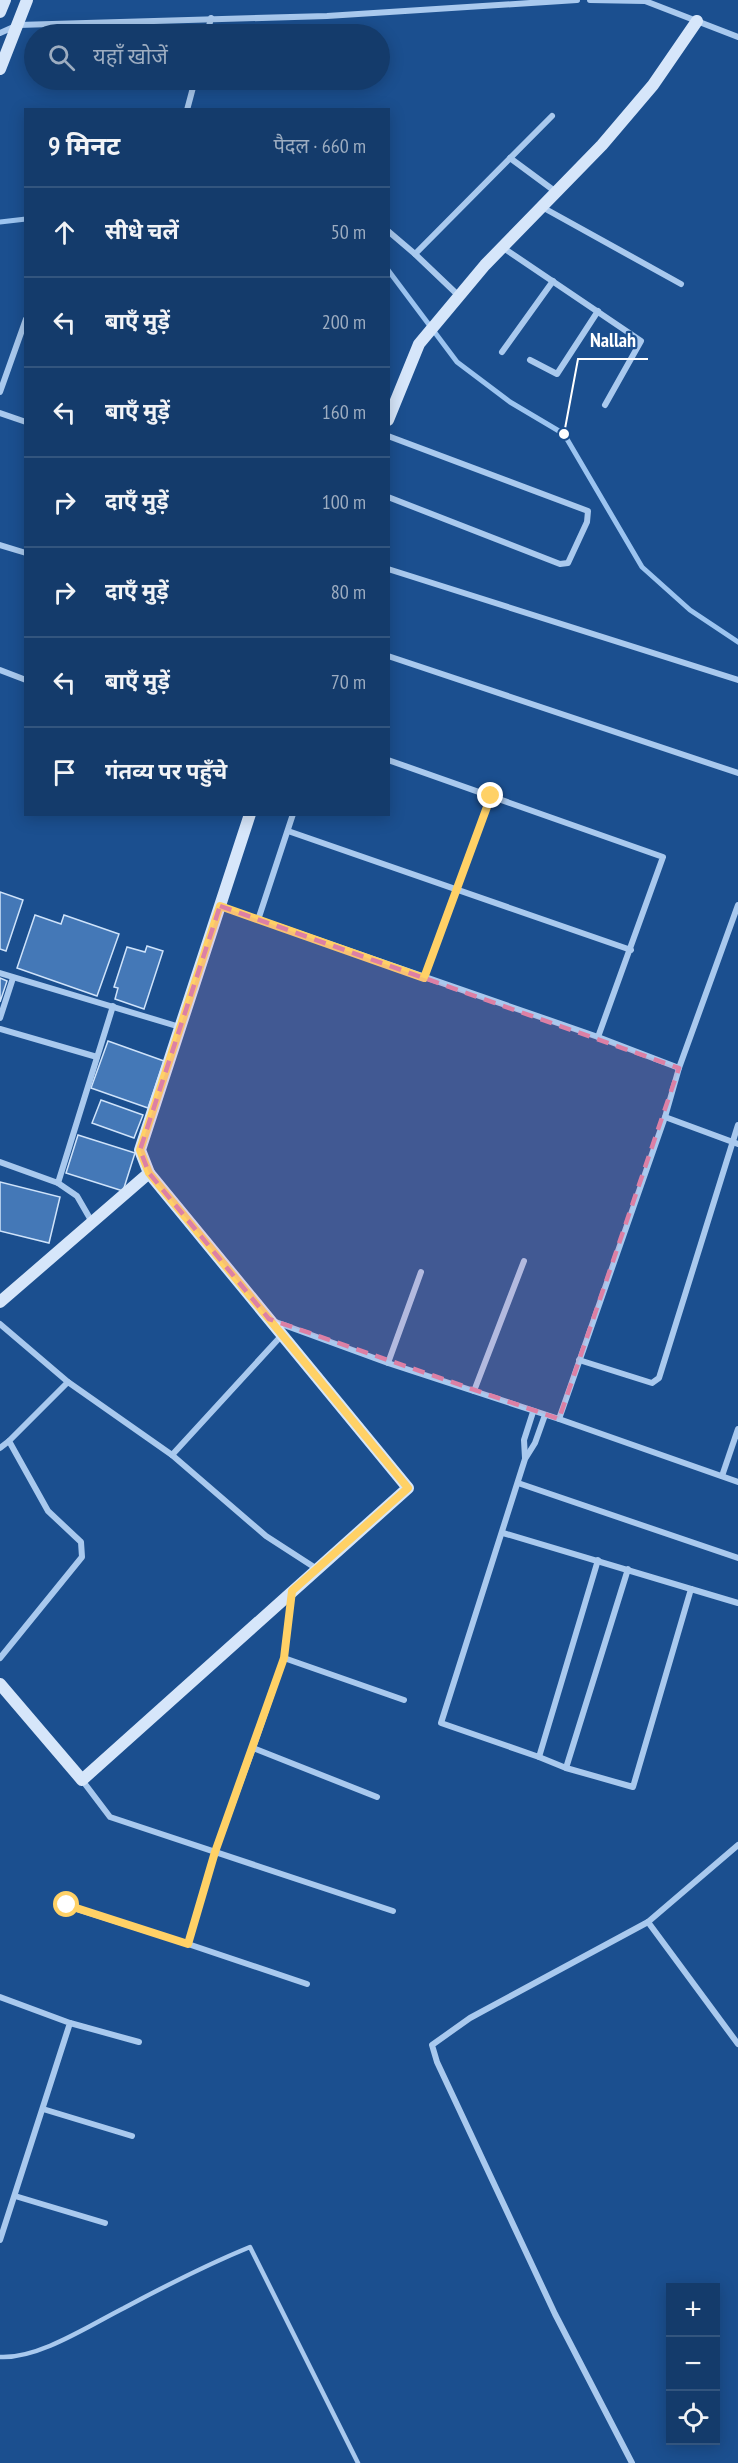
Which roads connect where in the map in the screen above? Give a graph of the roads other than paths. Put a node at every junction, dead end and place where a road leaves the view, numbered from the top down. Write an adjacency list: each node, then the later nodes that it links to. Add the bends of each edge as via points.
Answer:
1 (5, 0): 7 (street)
2 (27, 0): 12 (street)
3 (577, 0): 6 (street)
4 (590, 0): 5 (street)
5 (625, 0): 9 (street, via 645,1)
6 (505, 2): 8 (street, via 327,16)
7 (0, 12)
8 (211, 18): 10 (street); 11 (street)
9 (697, 21): 15 (street); 21 (street, via 653,86)
10 (46, 24)
11 (210, 24)
12 (18, 25): 13 (street); 14 (street); 16 (street)
13 (24, 25)
14 (0, 33)
15 (738, 37)
16 (0, 69)
17 (192, 90): 18 (street)
18 (188, 108)
19 (552, 116): 20 (street)
20 (510, 158): 21 (street); 25 (street)
21 (556, 192): 22 (street)
22 (542, 207): 24 (street); 27 (street)
23 (390, 233): 25 (street)
24 (502, 247): 26 (street); 28 (street)
25 (415, 254): 28 (street)
26 (552, 281): 29 (street); 31 (street)
27 (681, 284)
28 (459, 296): 36 (street, via 419,344)
29 (598, 311): 32 (street, via 557,374); 34 (street, via 641,341)
30 (24, 325): 33 (street)
31 (502, 352)
32 (530, 360)
33 (0, 392)
34 (605, 405)
35 (0, 413): 37 (street)
36 (390, 415)
37 (24, 421)
38 (390, 437): 39 (street, via 588,512 568,563 560,564)
39 (390, 498)
40 (0, 544): 41 (street)
41 (24, 552)
42 (390, 570): 46 (street)
43 (390, 657): 48 (street)
44 (0, 670): 45 (street)
45 (24, 679)
46 (738, 680)
47 (390, 761): 49 (street)
48 (738, 773)
49 (491, 796): 53 (street); 57 (street, via 663,856)
50 (249, 816): 55 (street)
51 (292, 816): 52 (street)
52 (288, 831): 53 (street); 56 (street)
53 (456, 890): 57 (street); 60 (street)
54 (738, 905): 67 (street)
55 (220, 906): 56 (street); 63 (street)
56 (258, 920): 60 (street)
57 (631, 950): 65 (street)
58 (0, 973): 59 (street)
59 (14, 978): 61 (street); 62 (street)
60 (424, 978): 65 (street)
61 (113, 1006): 63 (street); 66 (street)
62 (0, 1018)
63 (180, 1027): 72 (street, via 140,1150)
64 (0, 1029): 66 (street)
65 (598, 1037): 67 (street)
66 (97, 1057): 73 (street)
67 (679, 1068): 68 (street)
68 (665, 1117): 70 (street); 81 (street)
69 (738, 1125): 70 (street)
70 (735, 1142): 81 (street, via 658,1378 652,1383)
71 (0, 1162): 73 (street)
72 (149, 1173): 74 (street); 78 (street)
73 (58, 1183): 74 (street, via 77,1196)
74 (92, 1222): 77 (street)
75 (524, 1261): 84 (street)
76 (420, 1272): 82 (street)
77 (0, 1302)
78 (269, 1319): 80 (street); 82 (street)
79 (0, 1324): 83 (street)
80 (282, 1335): 91 (street); 99 (street, via 408,1488)
81 (579, 1360): 87 (street)
82 (388, 1363): 84 (street)
83 (68, 1382): 89 (street); 91 (street)
84 (474, 1391): 85 (street)
85 (533, 1412): 86 (street); 92 (street, via 524,1440)
86 (545, 1415): 87 (street); 92 (street)
87 (559, 1419): 93 (street)
88 (738, 1430): 93 (street)
89 (9, 1442): 90 (street); 104 (street, via 48,1511 81,1542 82,1557)
90 (0, 1448)
91 (172, 1455): 99 (street, via 266,1536)
92 (525, 1459): 95 (street)
93 (722, 1476): 94 (street)
94 (738, 1482)
95 (518, 1483): 96 (street); 97 (street)
96 (503, 1533): 98 (street); 109 (street, via 441,1723)
97 (738, 1558)
98 (598, 1560): 100 (street); 109 (street)
99 (317, 1569): 102 (street)
100 (628, 1569): 101 (street); 110 (street)
101 (691, 1589): 103 (street); 110 (street, via 633,1787)
102 (292, 1591): 105 (street); 111 (street)
103 (738, 1603)
104 (0, 1658)
105 (284, 1658): 107 (street); 108 (street)
106 (0, 1684): 111 (street)
107 (404, 1700)
108 (253, 1748): 112 (street); 114 (street)
109 (539, 1757): 110 (street)
110 (566, 1768)
111 (82, 1780): 114 (street, via 110,1817)
112 (377, 1797)
113 (738, 1845): 117 (street)
114 (215, 1852): 116 (street); 118 (street)
115 (67, 1905): 118 (street)
116 (393, 1911)
117 (648, 1922): 123 (street); 131 (street, via 470,2018 432,2045 555,2314)
118 (188, 1944): 119 (street)
119 (307, 1984)
120 (0, 1997): 121 (street)
121 (70, 2023): 122 (street); 124 (street)
122 (139, 2042)
123 (738, 2044)
124 (43, 2109): 125 (street); 126 (street)
125 (132, 2136)
126 (15, 2196): 127 (street); 128 (street)
127 (105, 2223)
128 (0, 2240)
129 (0, 2357): 130 (lane, via 14,2357 51,2345 210,2263 250,2247)
130 (358, 2463)
131 (632, 2463)

